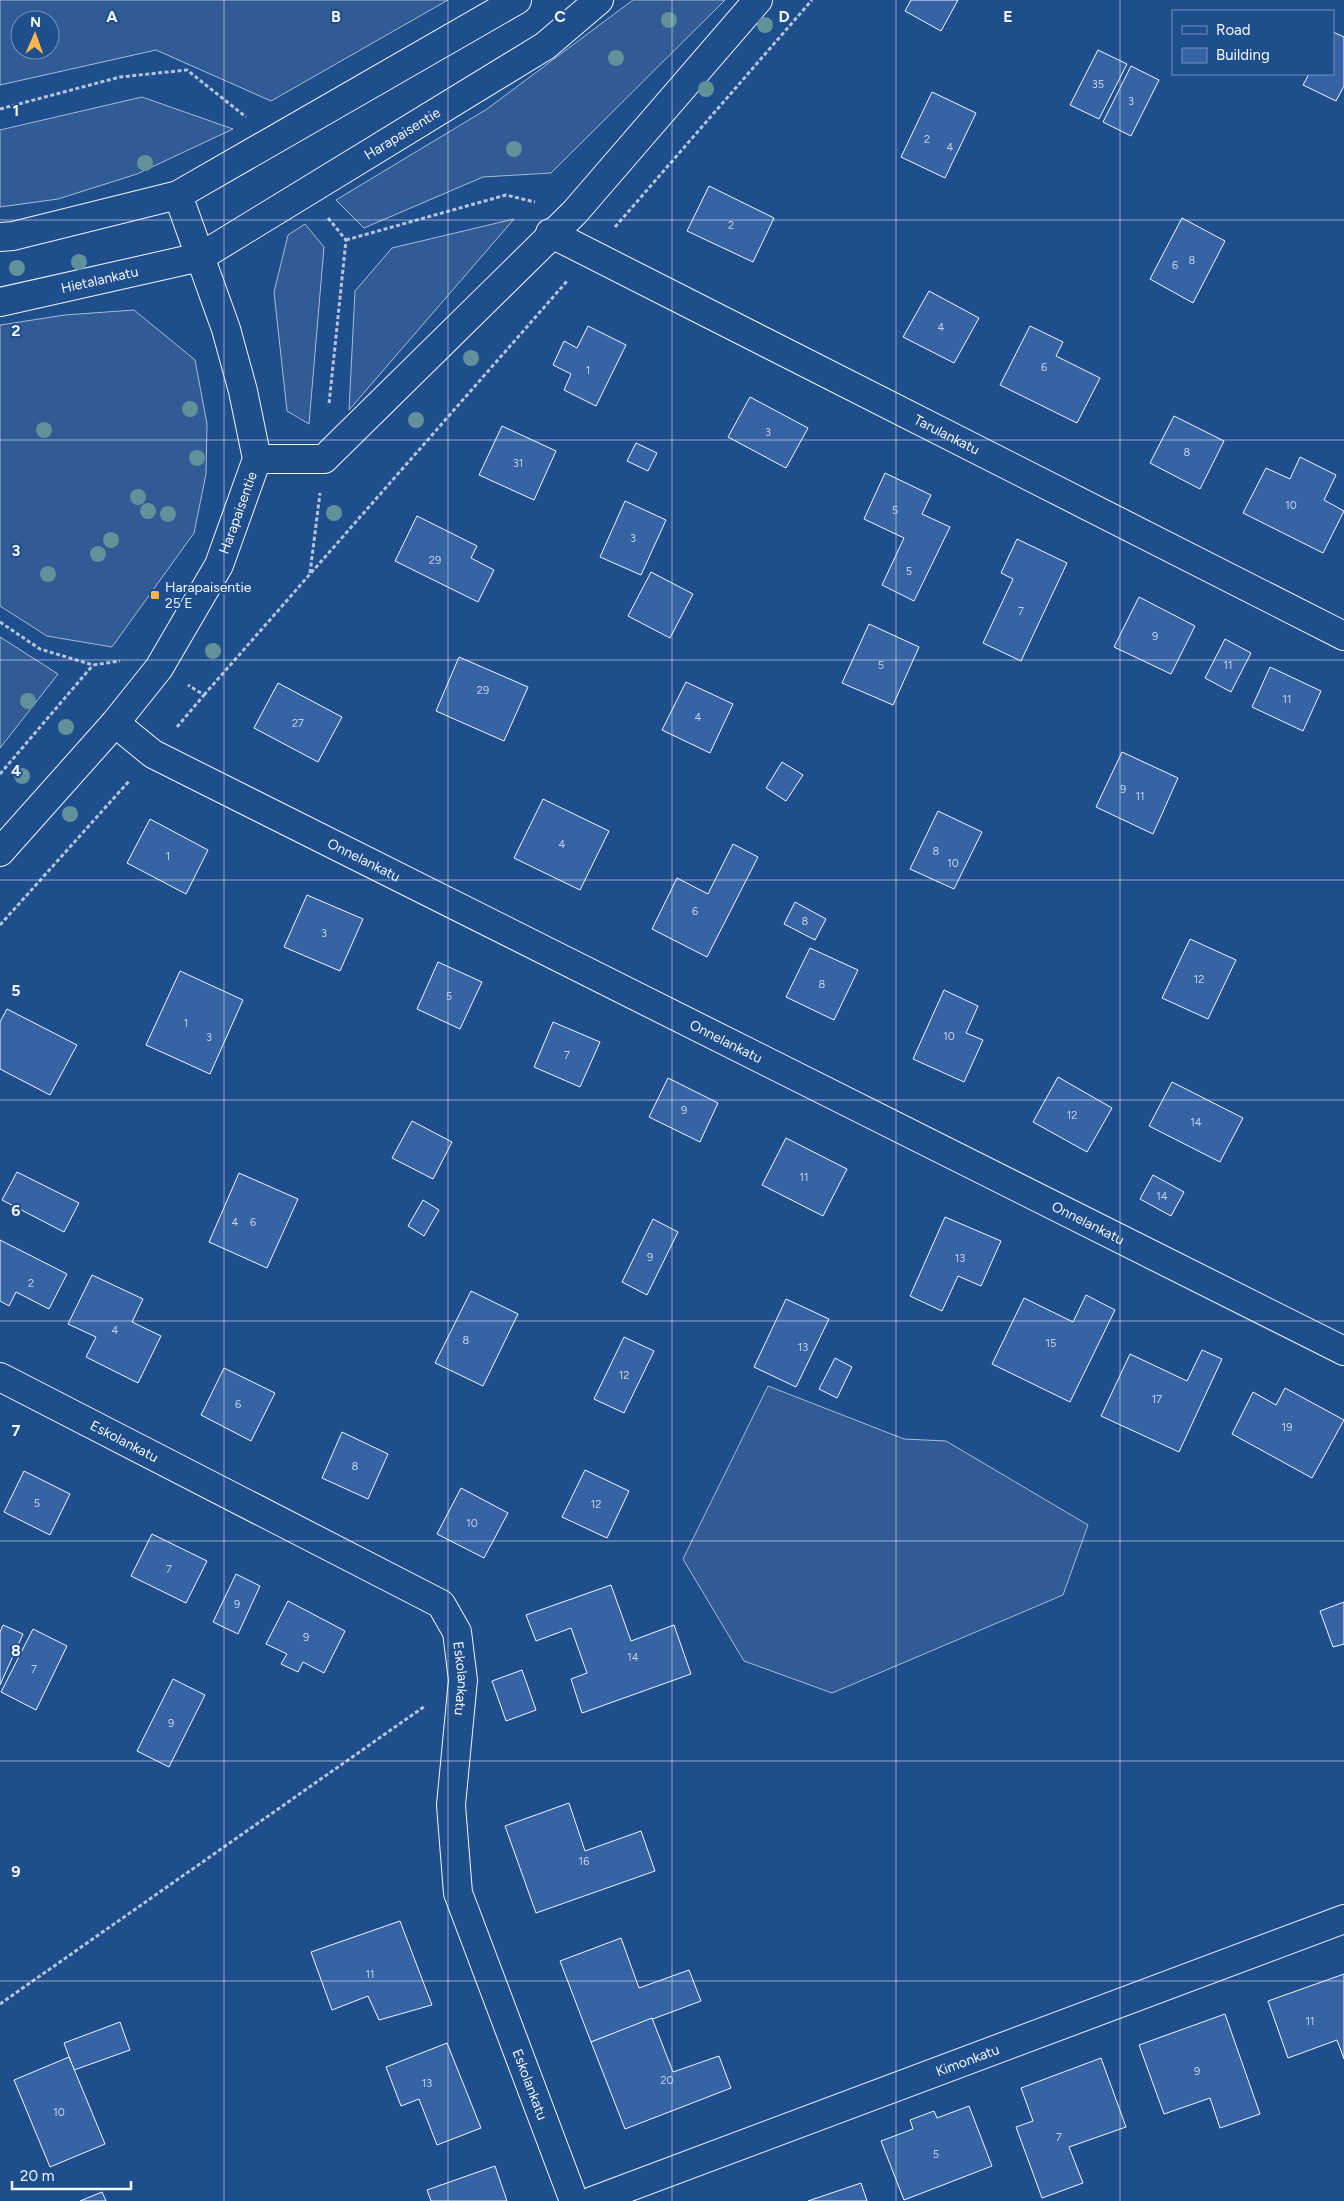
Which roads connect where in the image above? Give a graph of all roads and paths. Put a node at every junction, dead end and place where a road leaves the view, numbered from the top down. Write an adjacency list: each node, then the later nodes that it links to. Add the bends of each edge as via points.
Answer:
1 (517, 0): 7 (street)
2 (599, 0): 15 (street, Harapaisentie, via 545,46)
3 (758, 0): 8 (street)
4 (812, 0): 10 (path)
5 (0, 109): 6 (path, via 120,77 186,70)
6 (253, 122)
7 (178, 195): 12 (street); 15 (street, Harapaisentie)
8 (575, 212): 10 (path); 11 (street); 13 (path, via 506,195)
9 (324, 213): 13 (path)
10 (621, 220): 14 (path)
11 (550, 233): 14 (street, Tarulankatu); 18 (street)
12 (0, 237)
13 (346, 240): 18 (path)
14 (592, 254): 19 (path); 20 (street, Tarulankatu)
15 (200, 257): 16 (street, Hietalankatu); 17 (street, Harapaisentie, via 226,329)
16 (0, 302)
17 (257, 459): 18 (street); 23 (street, Harapaisentie, via 219,565 159,668)
18 (324, 459): 19 (path)
19 (310, 575): 22 (path)
20 (1344, 636)
21 (93, 665): 24 (path)
22 (204, 695)
23 (114, 723): 25 (street, Harapaisentie); 26 (street, Onnelankatu, via 153,754)
24 (0, 774)
25 (0, 852)
26 (1344, 1351)
27 (0, 1377): 28 (street, Eskolankatu, via 441,1604 457,1632)
28 (463, 1680): 30 (path); 31 (street, Eskolankatu, via 451,1805 458,1893)
29 (1344, 1919): 32 (street, Kimonkatu)
30 (0, 2004)
31 (574, 2201)
32 (592, 2201)

